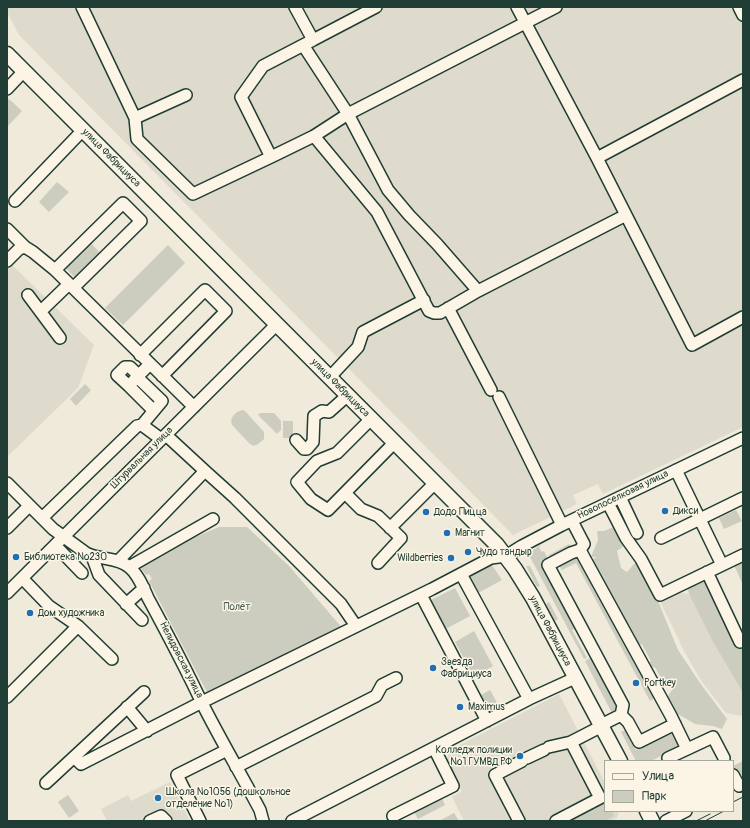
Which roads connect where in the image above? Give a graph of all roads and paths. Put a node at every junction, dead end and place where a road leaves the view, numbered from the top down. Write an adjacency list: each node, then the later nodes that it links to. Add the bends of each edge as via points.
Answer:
1 (82, 7): 16 (street)
2 (295, 7): 9 (street)
3 (517, 7): 8 (street)
4 (556, 7): 8 (street)
5 (739, 7): 7 (street)
6 (372, 8): 9 (street)
7 (743, 16)
8 (525, 23): 15 (street); 20 (street)
9 (308, 43): 15 (street); 19 (street, via 263,66 241,97)
10 (7, 54): 11 (main road, улица Фабрициуса)
11 (24, 71): 13 (street); 17 (main road, улица Фабрициуса)
12 (743, 80): 20 (street)
13 (7, 89)
14 (186, 95): 16 (street)
15 (348, 114): 18 (street); 28 (street, via 388,190)
16 (135, 118): 19 (street, via 137,139 193,194)
17 (83, 130): 21 (street); 34 (main road, улица Фабрициуса)
18 (314, 136): 19 (street); 30 (street, via 377,212)
19 (271, 157)
20 (597, 158): 22 (street)
21 (15, 201)
22 (626, 215): 28 (street); 33 (street, via 692,345)
23 (7, 229): 24 (street)
24 (25, 247): 25 (street, via 19,249); 26 (street)
25 (7, 261)
26 (55, 270): 27 (street); 27 (street, via 123,203 141,221)
27 (71, 286): 32 (street); 36 (street)
28 (478, 291): 31 (street)
29 (28, 296): 32 (street)
30 (424, 300): 31 (street, via 429,311 434,313 440,313); 40 (street, via 363,332 358,347)
31 (448, 308): 63 (street)
32 (41, 311): 35 (street)
33 (743, 317)
34 (277, 324): 40 (main road, улица Фабрициуса); 43 (street, Штурвальная улица)
35 (60, 338)
36 (140, 354): 37 (street); 39 (street, via 205,290 226,310)
37 (150, 364): 38 (street); 39 (street)
38 (138, 376): 41 (street); 41 (street, via 130,367 125,367 117,375); 44 (street, via 162,401)
39 (162, 376): 43 (street)
40 (330, 377): 42 (main road, улица Фабрициуса)
41 (129, 386): 44 (street)
42 (348, 395): 45 (main road, улица Фабрициуса); 49 (street, via 329,412 322,411 314,416 313,442 307,449)
43 (194, 407): 47 (street, Штурвальная улица)
44 (153, 410): 46 (street)
45 (371, 419): 50 (main road, улица Фабрициуса); 55 (street, via 337,453 317,461 297,482 311,499 328,510)
46 (142, 425): 47 (street); 60 (street, via 137,426)
47 (163, 437): 52 (street); 67 (street, Штурвальная улица)
48 (743, 438): 51 (street, Новопоселковая улица)
49 (296, 440)
50 (395, 442): 53 (main road, улица Фабрициуса); 55 (street)
51 (676, 470): 56 (street, Новопоселковая улица); 62 (street)
52 (205, 472): 74 (street); 88 (street, via 235,498 341,604)
53 (435, 483): 65 (street); 73 (main road, улица Фабрициуса)
54 (9, 489): 59 (street, Нелидовская улица)
55 (345, 493): 65 (street, via 361,509 378,516)
56 (620, 497): 58 (street, Новопоселковая улица); 66 (street)
57 (743, 498): 62 (street)
58 (608, 502): 63 (street, Новопоселковая улица); 78 (street, via 660,596)
59 (29, 506): 60 (street, Нелидовская улица); 64 (street)
60 (42, 518): 67 (street, Нелидовская улица)
61 (213, 519): 77 (street)
62 (699, 519): 68 (street); 76 (street)
63 (567, 523): 70 (street, via 584,544); 73 (street, Новопоселковая улица)
64 (7, 528)
65 (390, 528): 75 (street, via 401,538)
66 (637, 533)
67 (64, 536): 69 (street, Штурвальная улица); 72 (street, Нелидовская улица)
68 (661, 538)
69 (55, 545): 79 (street); 81 (street, Штурвальная улица)
70 (580, 550): 98 (street, via 548,565 623,705); 100 (street)
71 (743, 555): 76 (street)
72 (92, 556): 74 (street, Нелидовская улица); 85 (street, via 99,575)
73 (506, 556): 80 (street, Новопоселковая улица, via 491,558); 92 (main road, улица Фабрициуса, via 533,598)
74 (118, 561): 77 (street, Нелидовская улица)
75 (378, 563)
76 (722, 565): 78 (street)
77 (130, 567): 82 (street, Нелидовская улица)
78 (707, 572): 89 (street, via 740,642)
79 (82, 573)
80 (461, 574): 84 (street, Новопоселковая улица); 95 (street)
81 (22, 578): 83 (street, Штурвальная улица); 87 (street, via 49,606)
82 (144, 588): 85 (street); 96 (street, Нелидовская улица)
83 (7, 593)
84 (421, 595): 88 (street, Новопоселковая улица); 99 (street)
85 (126, 604): 86 (street)
86 (142, 620)
87 (78, 626): 90 (street); 94 (street)
88 (356, 626): 96 (street, Новопоселковая улица)
89 (743, 640)
90 (112, 658)
91 (396, 678): 111 (street, via 382,685 376,696)
92 (575, 678): 95 (street); 101 (main road, улица Фабрициуса)
93 (144, 692): 97 (street)
94 (7, 697)
95 (529, 699): 99 (street)
96 (202, 702): 102 (street, Новопоселковая улица); 105 (street, Нелидовская улица)
97 (127, 707): 102 (street); 107 (street)
98 (621, 715): 100 (street, via 639,742); 101 (street)
99 (487, 721): 104 (street)
100 (674, 724): 106 (street)
101 (601, 726): 103 (street); 110 (main road, улица Фабрициуса)
102 (147, 731): 107 (street, Новопоселковая улица, via 81,764)
103 (571, 742): 121 (street, via 546,748 495,775); 122 (street, via 600,798)
104 (434, 748): 115 (street, via 453,786); 120 (street)
105 (227, 750): 111 (street, Нелидовская улица); 118 (street, via 177,775)
106 (687, 750): 108 (street); 109 (street, via 713,737)
107 (74, 757): 112 (street)
108 (668, 758)
109 (724, 758)
110 (619, 760)
111 (236, 767): 119 (street, Нелидовская улица, via 260,810)
112 (46, 783)
113 (648, 812): 123 (main road)
114 (684, 812): 124 (street)
115 (393, 816)
116 (150, 821): 117 (street, via 161,816)
117 (166, 821)
118 (200, 821)
119 (263, 821)
120 (292, 821)
121 (519, 821)
122 (556, 821)
123 (652, 821)
124 (666, 821)

